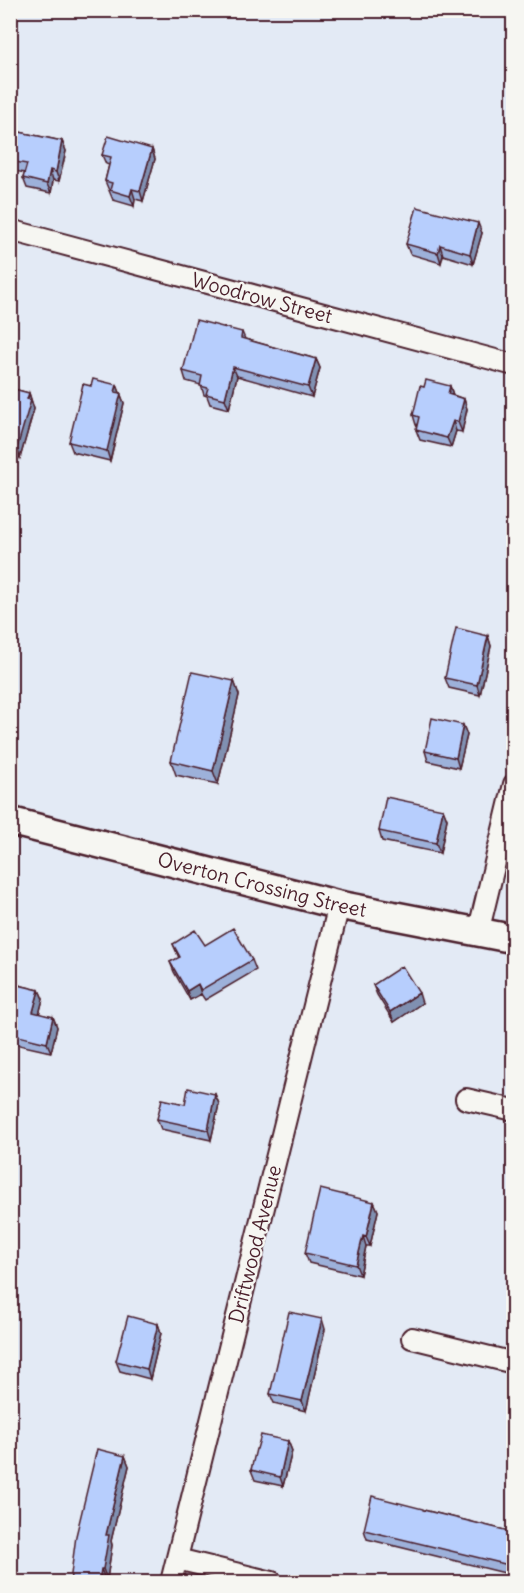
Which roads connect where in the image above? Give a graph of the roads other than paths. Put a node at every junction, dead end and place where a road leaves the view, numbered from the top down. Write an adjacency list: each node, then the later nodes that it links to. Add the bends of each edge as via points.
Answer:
1 (10, 230): 2 (street, Woodrow Street)
2 (513, 365)
3 (513, 784): 6 (street)
4 (10, 821): 5 (main road, Overton Crossing Street)
5 (339, 905): 6 (main road, Overton Crossing Street); 12 (street, Driftwood Avenue)
6 (478, 933): 7 (main road, Overton Crossing Street)
7 (513, 939)
8 (466, 1099): 9 (street)
9 (513, 1110)
10 (412, 1338): 11 (street)
11 (513, 1363)
12 (177, 1559): 13 (street, Driftwood Avenue); 14 (street)
13 (171, 1582)
14 (272, 1582)

